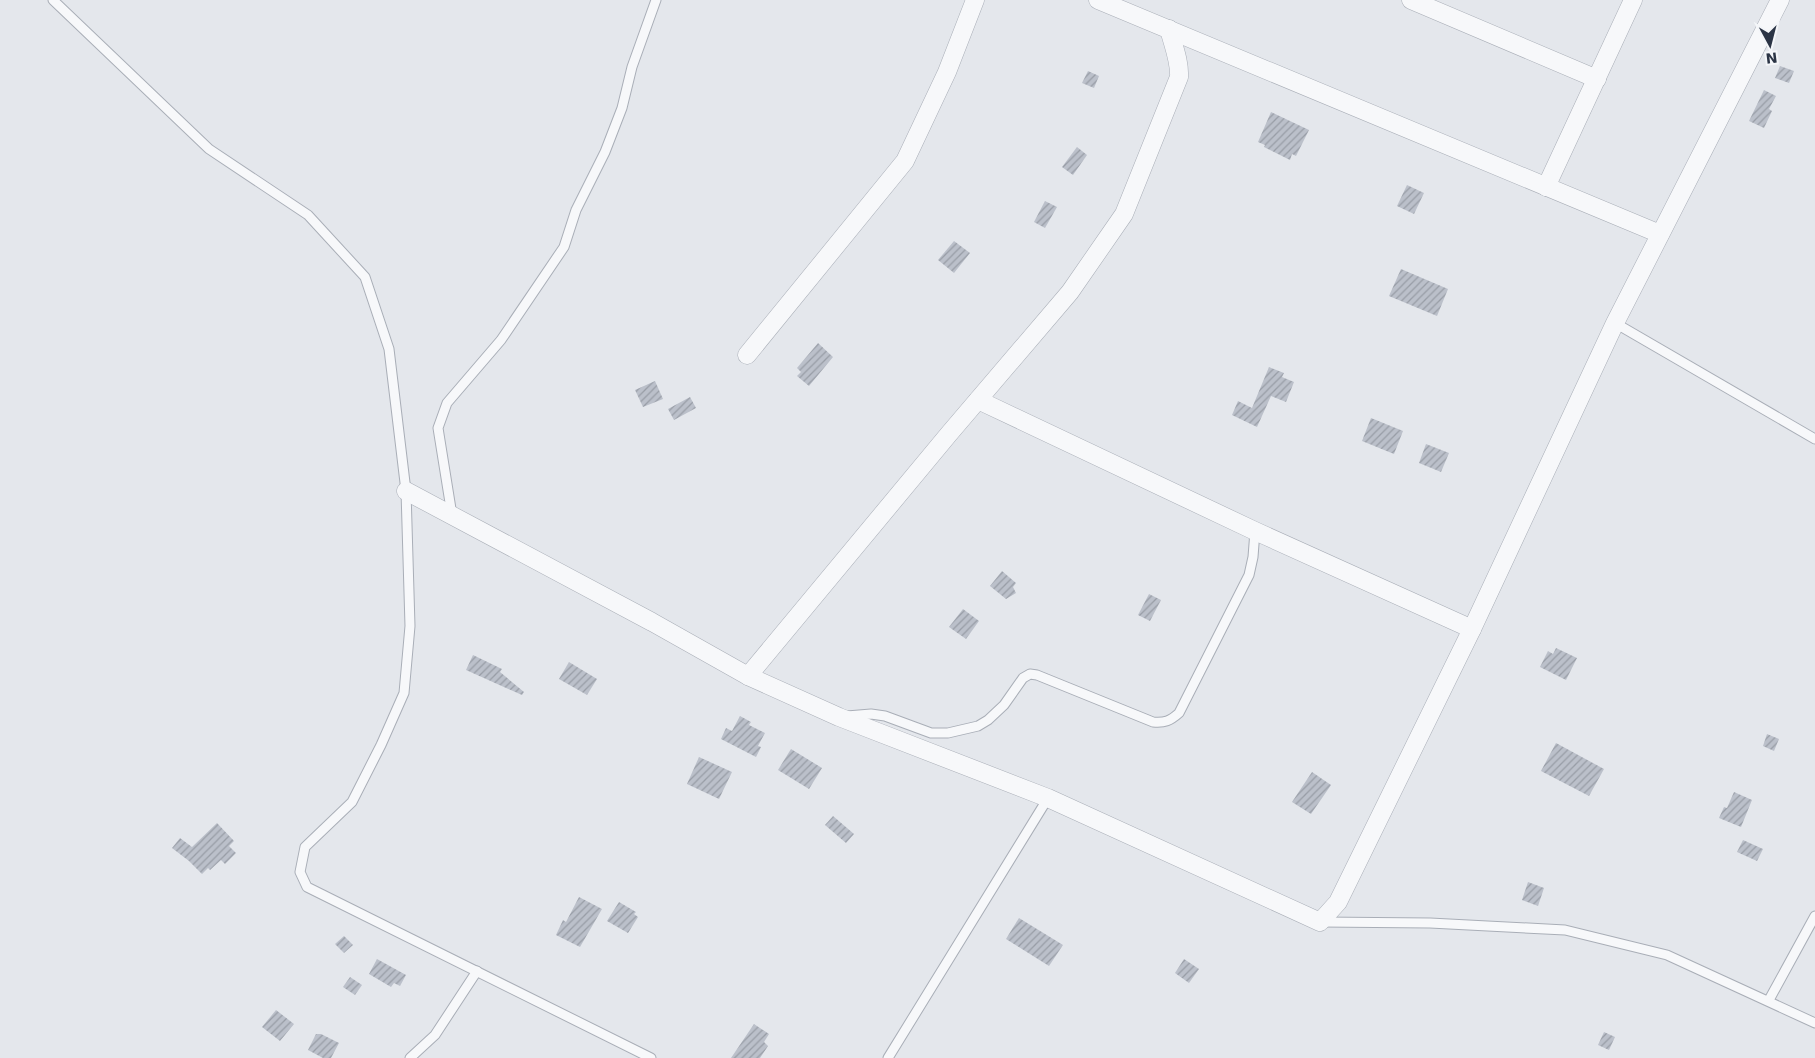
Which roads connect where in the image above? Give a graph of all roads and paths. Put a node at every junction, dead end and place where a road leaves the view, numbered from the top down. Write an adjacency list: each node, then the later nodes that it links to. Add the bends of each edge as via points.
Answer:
1 (53, 0): 16 (lane, via 208,149 308,215 366,277 389,349)
2 (656, 0): 17 (lane, via 632,67 622,108 605,152 576,210 564,247 501,340 446,403 438,428)
3 (975, 0): 13 (street, via 947,72 905,161)
4 (1098, 0): 8 (street)
5 (1410, 0): 9 (street)
6 (1633, 0): 9 (street)
7 (1780, 0): 11 (street)
8 (1169, 29): 10 (street); 14 (street, via 1177,58 1178,77 1124,214 1070,292)
9 (1597, 79): 10 (street)
10 (1546, 187): 11 (street)
11 (1660, 234): 12 (street)
12 (1615, 323): 15 (lane); 19 (street)
13 (747, 355)
14 (978, 400): 18 (street); 20 (street)
15 (1815, 439)
16 (406, 491): 17 (street); 25 (lane, via 410,626 404,692 352,802 305,847 300,872 307,887)
17 (452, 515): 20 (street)
18 (1255, 531): 19 (street); 21 (lane, via 1249,575 1171,720 1153,722 1030,674 988,720 978,726 948,733 931,733 885,716)
19 (1472, 629): 24 (street, via 1338,902)
20 (748, 676): 21 (street)
21 (839, 717): 22 (street)
22 (1048, 798): 24 (street); 30 (lane)
23 (1815, 916): 26 (lane)
24 (1320, 922): 26 (lane, via 1430,923 1565,930 1667,955)
25 (477, 972): 28 (lane, via 435,1035); 29 (lane)
26 (1769, 1000): 27 (lane)
27 (1815, 1022)
28 (410, 1058)
29 (651, 1058)
30 (888, 1058)

